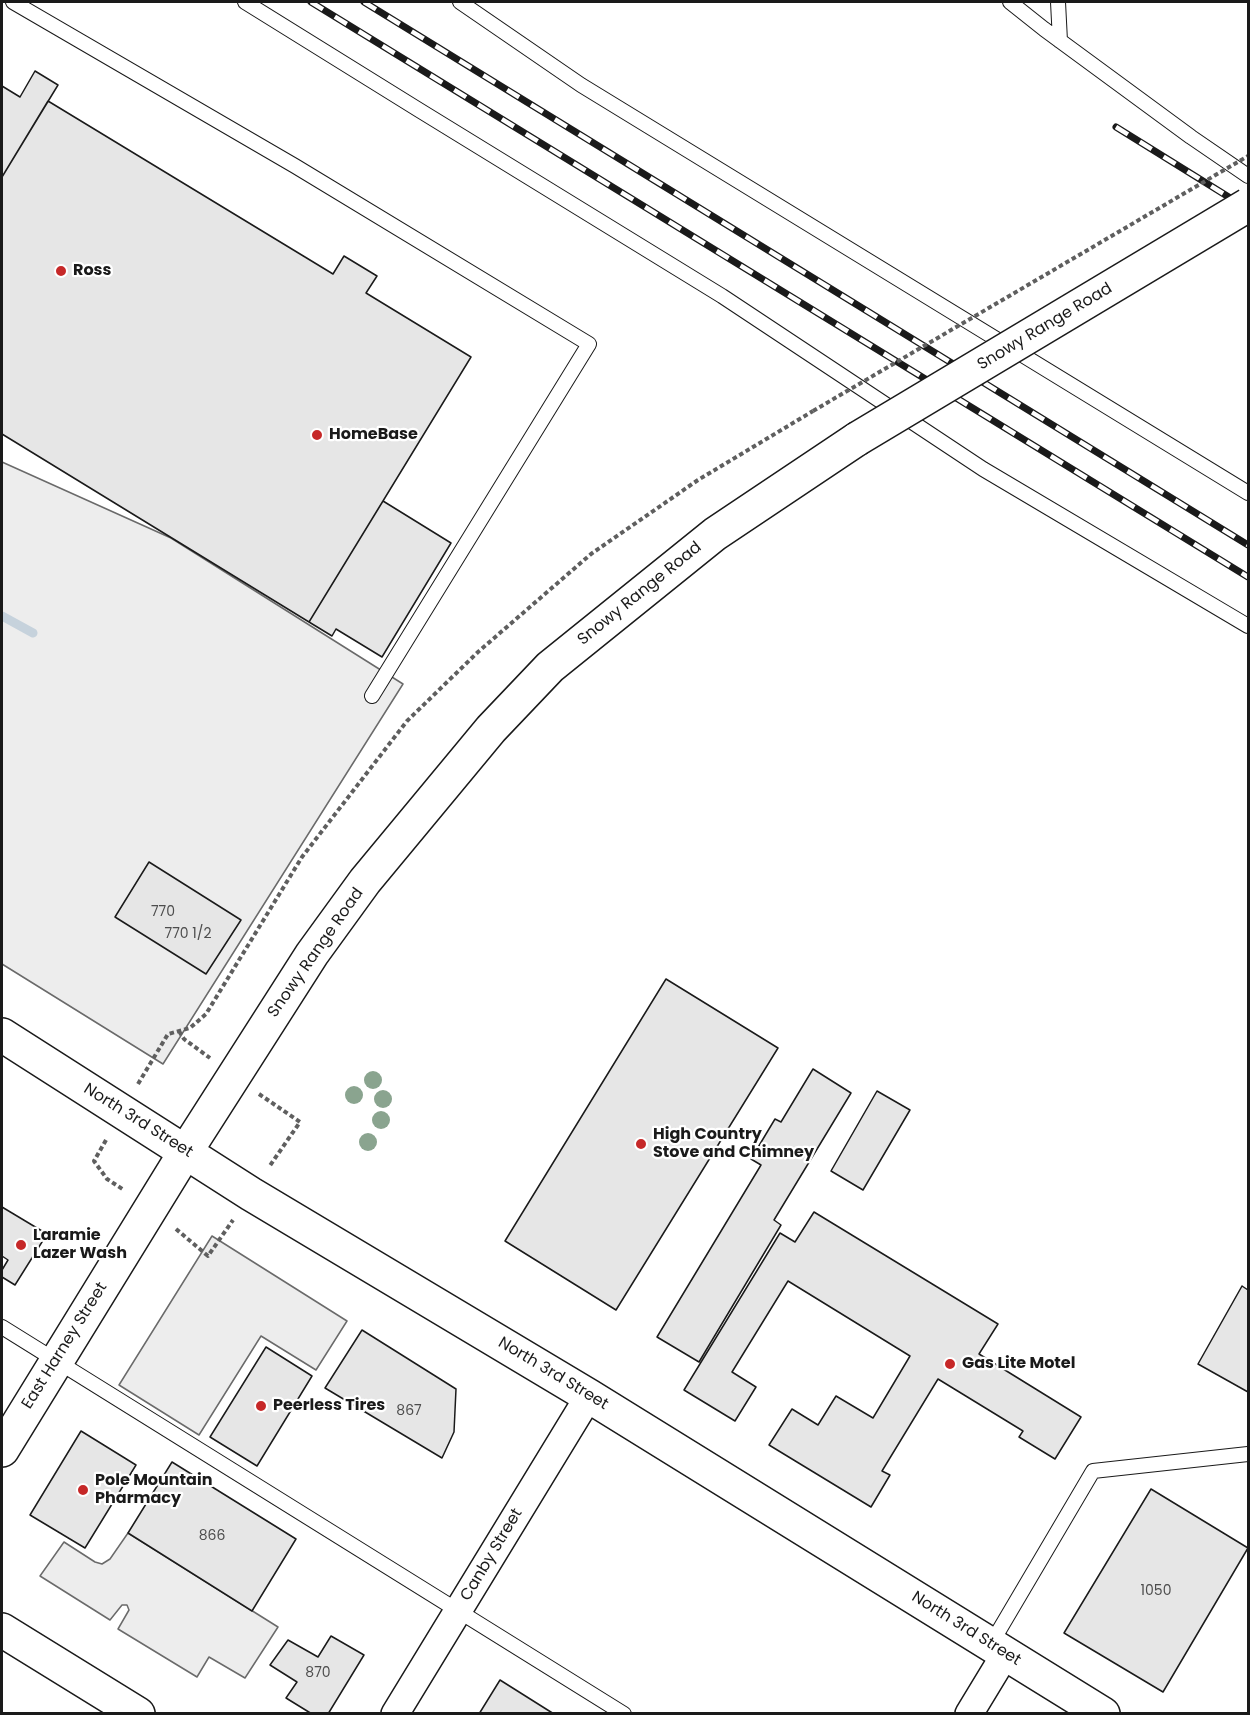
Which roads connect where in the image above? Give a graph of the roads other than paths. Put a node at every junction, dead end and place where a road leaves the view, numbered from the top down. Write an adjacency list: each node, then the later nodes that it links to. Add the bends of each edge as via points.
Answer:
1 (13, 2): 11 (lane, via 589,344)
2 (246, 2): 10 (lane, via 722,296 983,469)
3 (460, 2): 9 (lane, via 581,85)
4 (1010, 2): 6 (lane)
5 (1058, 2): 6 (lane)
6 (1060, 41): 7 (lane)
7 (1248, 176)
8 (1248, 205): 13 (main road, Snowy Range Road, bridge, via 858,440 715,534 550,667 484,737 365,881 306,963)
9 (1248, 493)
10 (1248, 626)
11 (372, 696)
12 (2, 1035): 13 (main road, North 3rd Street)
13 (186, 1151): 15 (main road, East Harney Street); 16 (main road, North 3rd Street)
14 (2, 1327): 15 (lane)
15 (56, 1360): 17 (main road, East Harney Street); 19 (lane)
16 (589, 1396): 19 (street, Canby Street); 21 (main road, North 3rd Street)
17 (2, 1449)
18 (1248, 1454): 21 (lane, via 1093,1471)
19 (458, 1611): 23 (street, Canby Street); 24 (lane)
20 (2, 1630): 22 (main road)
21 (999, 1648): 25 (street); 26 (main road, North 3rd Street)
22 (138, 1713)
23 (395, 1713)
24 (624, 1713)
25 (969, 1713)
26 (1103, 1713)

